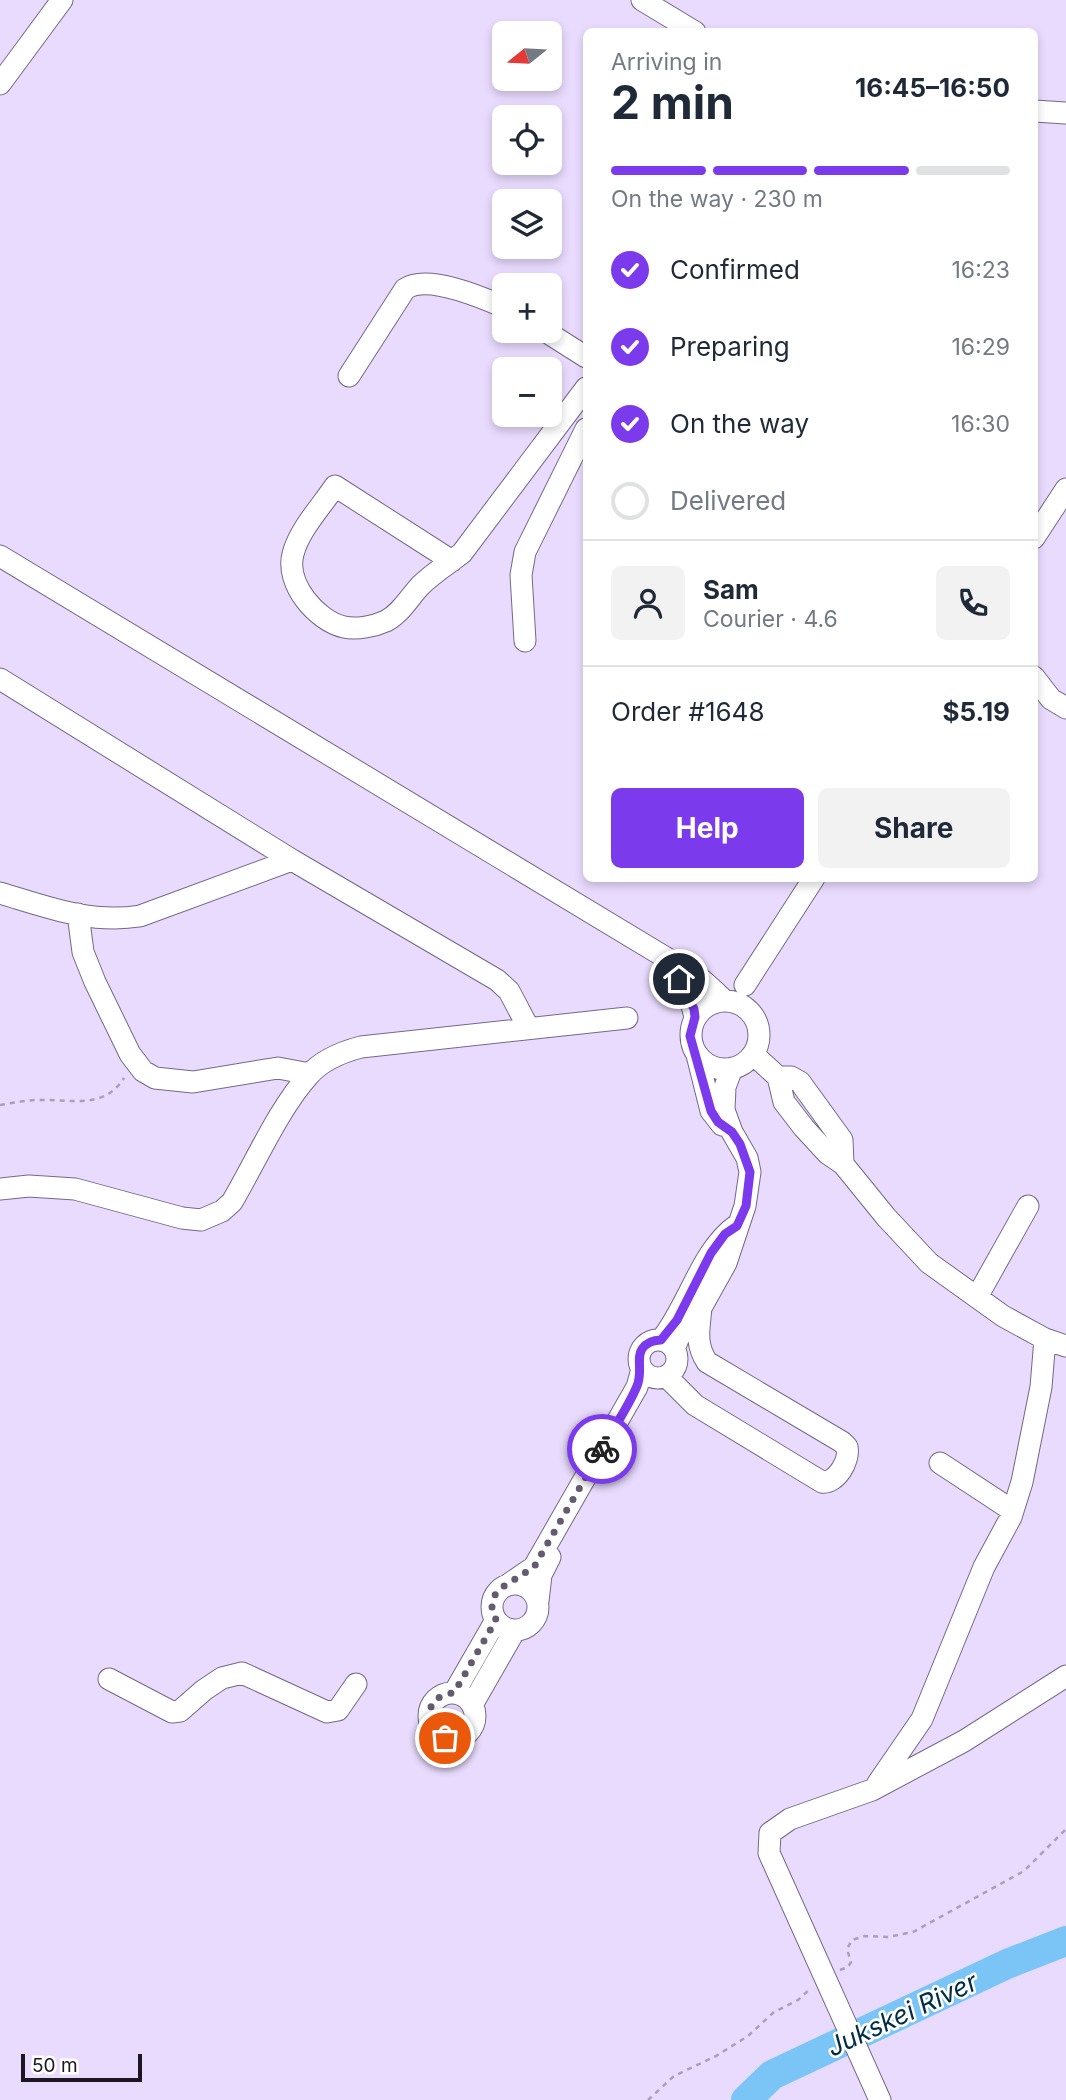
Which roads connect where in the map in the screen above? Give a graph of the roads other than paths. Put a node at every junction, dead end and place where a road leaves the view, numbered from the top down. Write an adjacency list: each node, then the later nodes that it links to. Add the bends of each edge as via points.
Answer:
1 (62, 0): 4 (street)
2 (642, 0): 3 (street)
3 (688, 28)
4 (0, 84)
5 (1038, 111): 6 (street)
6 (1066, 113)
7 (492, 303): 10 (street, via 447,287 409,286)
8 (562, 342): 9 (street)
9 (583, 355)
10 (349, 376)
11 (583, 392): 16 (street)
12 (583, 435): 17 (street, via 525,552 521,575)
13 (1066, 489): 14 (street)
14 (1038, 527)
15 (0, 556): 25 (street)
16 (452, 561): 16 (street, via 420,586 400,611 366,627 344,627 318,614 304,599 292,569 300,537 335,486)
17 (524, 641)
18 (0, 679): 21 (street)
19 (1038, 682): 20 (street, via 1051,699)
20 (1066, 708)
21 (292, 860): 24 (street, via 140,916 118,920); 30 (street, via 497,979 509,991)
22 (811, 882): 26 (street)
23 (0, 893): 24 (street)
24 (78, 915): 34 (street, via 83,952 95,982 144,1071 155,1078 193,1082 278,1068)
25 (668, 959): 27 (street, via 696,974); 28 (street)
26 (745, 985)
27 (724, 1000): 28 (street, via 703,1008); 31 (street, via 752,1013 759,1034)
28 (695, 1017): 32 (street, via 690,1036)
29 (627, 1018): 30 (street)
30 (528, 1027): 34 (street, via 361,1047 343,1052)
31 (753, 1054): 33 (street); 39 (street, via 778,1076 784,1102 827,1153 843,1164 929,1263)
32 (697, 1055): 33 (street, via 712,1067); 35 (street, via 711,1111)
33 (732, 1069): 35 (street, via 723,1099)
34 (310, 1074): 36 (street, via 232,1202 211,1217 182,1218 75,1189)
35 (732, 1132): 38 (street, via 750,1172 746,1206)
36 (0, 1189)
37 (1028, 1206): 39 (street)
38 (737, 1226): 40 (street, via 726,1263); 43 (street, via 711,1253 677,1320)
39 (977, 1297): 41 (street)
40 (701, 1308): 43 (street); 44 (street, via 698,1341)
41 (1045, 1339): 42 (street); 47 (street, via 1041,1387)
42 (1066, 1346)
43 (670, 1347): 44 (street); 45 (street, via 675,1365); 45 (street, via 651,1341 643,1348 639,1358)
44 (707, 1362): 45 (street, via 845,1444 848,1457 835,1479 822,1482 695,1405)
45 (655, 1374): 48 (street, via 637,1387 534,1567); 49 (street, via 543,1569)
46 (940, 1463): 47 (street)
47 (1013, 1511): 56 (street, via 984,1567 922,1719)
48 (509, 1584): 49 (street, via 527,1586); 50 (street, via 493,1601 493,1613)
49 (538, 1601): 50 (street, via 536,1619 527,1627)
50 (506, 1625): 54 (street); 55 (street)
51 (1066, 1676): 56 (street, via 964,1741)
52 (108, 1679): 53 (street, via 173,1712 222,1678 242,1673 327,1712 338,1710)
53 (356, 1684)
54 (454, 1693): 55 (street); 55 (street, via 437,1698 429,1710 430,1725 440,1736 455,1739 468,1733 475,1720)
55 (472, 1705)
56 (873, 1790): 57 (street, via 789,1819 770,1833 769,1853)
57 (879, 2097)

